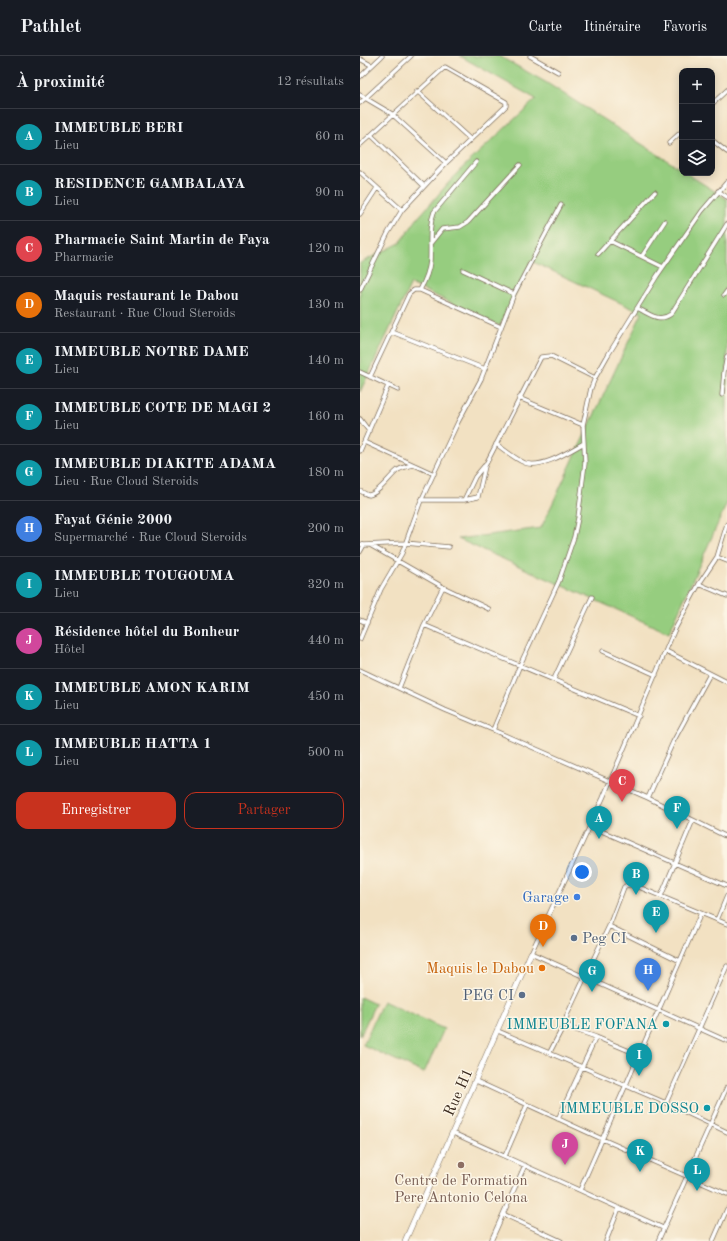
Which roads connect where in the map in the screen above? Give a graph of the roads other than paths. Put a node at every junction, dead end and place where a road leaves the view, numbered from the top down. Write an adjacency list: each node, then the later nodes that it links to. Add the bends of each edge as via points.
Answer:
1 (382, 56): 5 (street)
2 (411, 56): 11 (street)
3 (530, 56): 6 (street)
4 (360, 59): 5 (street)
5 (371, 65): 7 (street)
6 (558, 72)
7 (360, 77)
8 (727, 90): 12 (street)
9 (417, 91): 14 (street); 17 (street); 17 (street, via 445,67 506,102 506,106)
10 (360, 95): 11 (street)
11 (366, 98): 13 (street); 14 (street)
12 (715, 101)
13 (360, 103)
14 (392, 114): 16 (street); 23 (street)
15 (679, 134): 19 (street)
16 (371, 135): 20 (street); 27 (street)
17 (470, 139): 23 (street)
18 (715, 142): 21 (street)
19 (668, 143)
20 (360, 145)
21 (727, 152)
22 (476, 162): 38 (street, via 434,212)
23 (446, 163): 27 (street)
24 (520, 165): 38 (street, via 468,222 460,227 442,229)
25 (360, 172): 28 (street)
26 (727, 182): 29 (street)
27 (424, 186): 33 (street)
28 (377, 188): 33 (street); 34 (street)
29 (718, 191): 31 (street); 41 (street, via 702,210)
30 (655, 192): 37 (street)
31 (727, 197)
32 (561, 205): 46 (street)
33 (402, 210): 43 (street)
34 (360, 212)
35 (665, 221): 40 (street)
36 (727, 224): 48 (street, via 671,314 665,318 658,318)
37 (610, 240): 39 (street); 40 (street)
38 (430, 245): 44 (street, via 428,272)
39 (598, 254)
40 (642, 256): 41 (street)
41 (664, 267): 48 (street)
42 (463, 270): 46 (street)
43 (360, 290)
44 (420, 290): 49 (street); 50 (street, via 414,290 409,294)
45 (727, 291): 47 (street)
46 (514, 294): 49 (street)
47 (724, 296)
48 (637, 308): 55 (street)
49 (501, 327): 52 (street)
50 (392, 332): 52 (street); 54 (street)
51 (727, 356): 58 (street)
52 (485, 369): 69 (street)
53 (360, 372): 54 (street)
54 (370, 377): 56 (street)
55 (595, 378): 59 (street, via 551,356 541,357); 61 (street)
56 (388, 386): 57 (street); 62 (street)
57 (398, 390)
58 (722, 395)
59 (519, 398): 61 (street); 65 (street)
60 (360, 419): 62 (street)
61 (583, 425): 64 (street)
62 (369, 432): 63 (street)
63 (364, 442): 66 (street); 67 (street)
64 (584, 443): 65 (street, via 540,464 526,463); 93 (street, via 585,464 574,537 559,581)
65 (496, 444): 68 (street)
66 (360, 451)
67 (414, 464): 69 (street); 70 (street, via 400,468 370,494 366,495)
68 (485, 466): 72 (street, via 475,476); 72 (street, via 478,497)
69 (434, 474): 71 (street)
70 (360, 491)
71 (421, 500): 72 (street); 74 (street)
72 (464, 500)
73 (727, 524): 79 (street)
74 (405, 543): 76 (street); 77 (street); 80 (street)
75 (362, 544): 76 (street); 78 (street)
76 (370, 545): 80 (street)
77 (449, 546)
78 (360, 552)
79 (717, 557): 81 (street); 82 (street)
80 (398, 560): 83 (street); 88 (street, via 381,589)
81 (727, 561)
82 (699, 584): 84 (street); 92 (street)
83 (443, 587): 86 (street); 89 (street)
84 (727, 596)
85 (592, 597): 97 (street)
86 (489, 609)
87 (360, 620): 88 (street)
88 (367, 623): 90 (street)
89 (424, 625): 93 (street); 99 (street)
90 (360, 639)
91 (603, 651): 96 (street)
92 (666, 651): 95 (street); 96 (street)
93 (520, 665): 97 (street); 101 (street)
94 (360, 670): 99 (street)
95 (710, 674): 98 (street); 103 (street, via 673,742)
96 (656, 675): 100 (street)
97 (554, 679): 100 (street)
98 (727, 682)
99 (399, 688): 101 (street)
100 (639, 716): 102 (street)
101 (493, 730): 102 (street)
102 (610, 782): 103 (street); 105 (street)
103 (648, 798): 104 (street)
104 (693, 820): 106 (street); 107 (street)
105 (590, 826): 107 (street); 115 (street)
106 (727, 837)
107 (675, 864): 108 (street); 109 (street)
108 (727, 886)
109 (661, 896): 111 (street); 114 (street, via 634,885 627,885)
110 (727, 896): 112 (street)
111 (701, 913): 112 (street); 116 (street)
112 (716, 920): 113 (street)
113 (727, 924)
114 (608, 926): 116 (street); 118 (street)
115 (531, 953): 118 (street); 122 (street, Rue H1)
116 (680, 961): 119 (street)
117 (727, 966): 121 (street)
118 (585, 977): 119 (street); 120 (street)
119 (659, 1011): 121 (street); 126 (street)
120 (566, 1021): 123 (street, via 572,1029); 125 (street)
121 (699, 1028): 124 (street); 132 (street)
122 (498, 1030): 125 (street); 128 (street, Rue H1)
123 (596, 1037): 126 (street); 127 (street)
124 (727, 1041)
125 (550, 1052): 127 (street)
126 (639, 1055): 129 (street)
127 (582, 1068): 129 (street); 134 (street)
128 (476, 1081): 133 (street); 136 (street, Rue H1)
129 (625, 1086): 132 (street); 138 (street)
130 (727, 1087): 131 (street)
131 (726, 1093): 135 (street)
132 (666, 1103): 135 (street)
133 (527, 1104): 134 (street); 139 (street)
134 (558, 1119): 138 (street)
135 (710, 1124): 137 (street); 141 (street)
136 (453, 1132): 139 (street); 149 (street, Rue H1)
137 (727, 1132)
138 (602, 1139): 141 (street); 142 (street)
139 (505, 1156): 140 (street)
140 (525, 1165): 142 (street); 146 (street)
141 (686, 1176): 143 (street); 147 (street)
142 (580, 1190): 144 (street)
143 (727, 1194)
144 (619, 1208): 147 (street); 152 (street)
145 (727, 1209): 154 (street)
146 (503, 1214): 148 (street); 150 (street)
147 (663, 1228): 153 (street)
148 (556, 1240): 151 (street)
149 (405, 1241)
150 (491, 1241)
151 (561, 1241)
152 (606, 1241)
153 (658, 1241)
154 (713, 1241)

